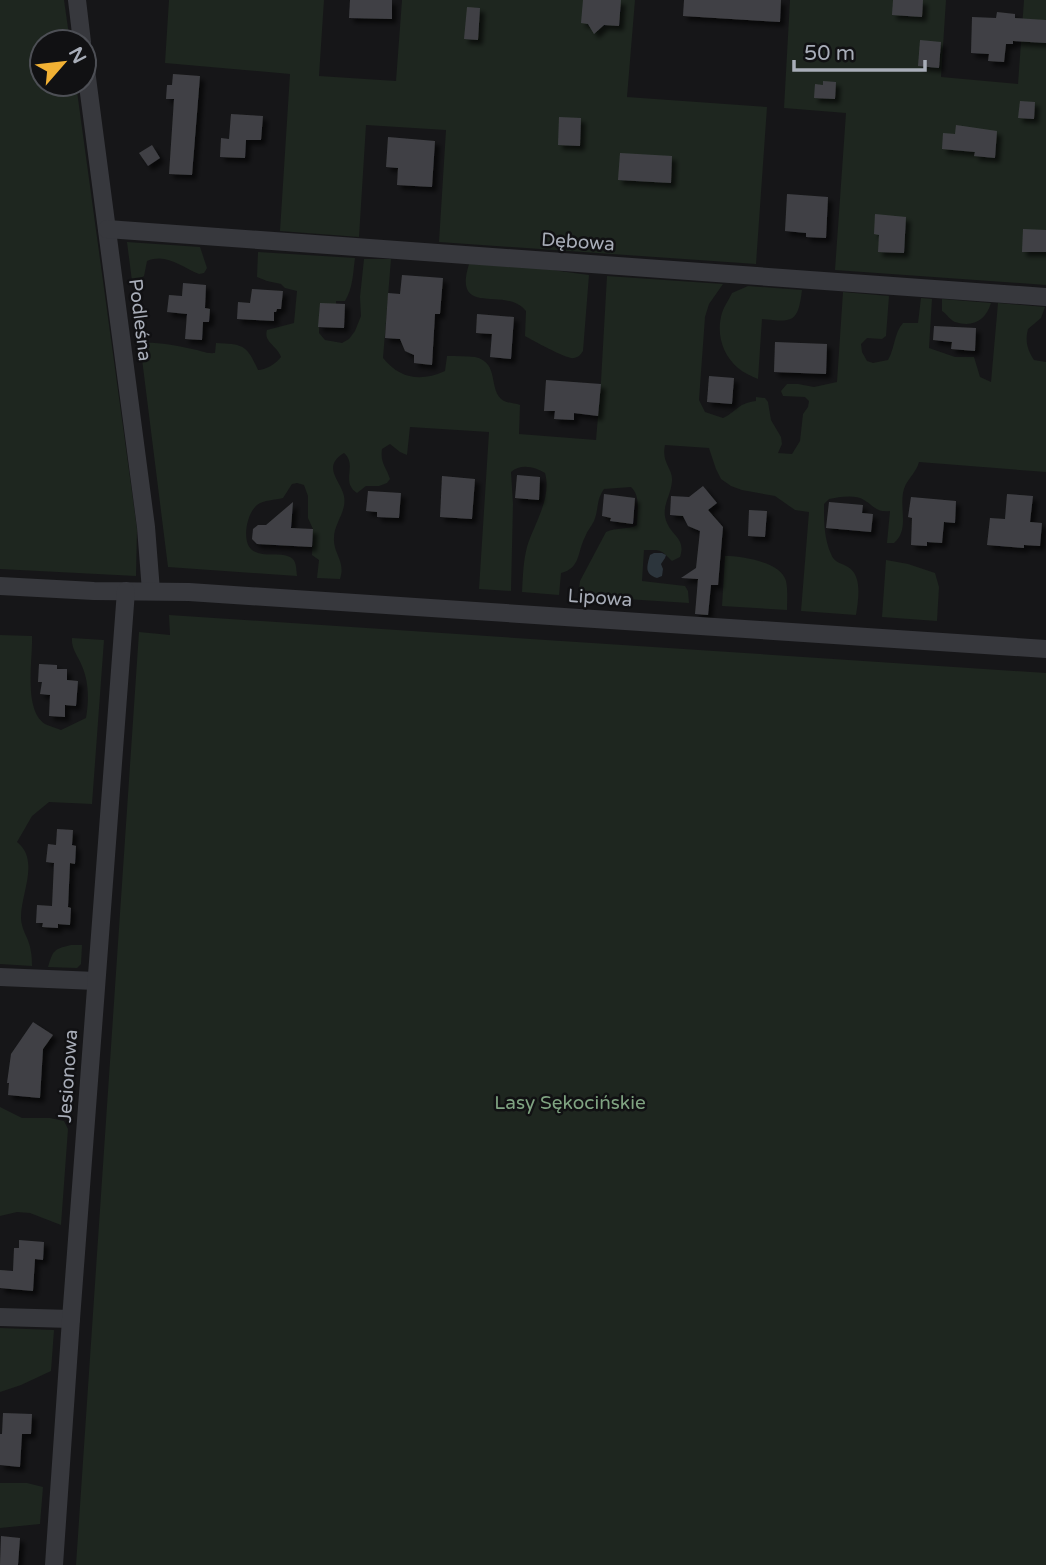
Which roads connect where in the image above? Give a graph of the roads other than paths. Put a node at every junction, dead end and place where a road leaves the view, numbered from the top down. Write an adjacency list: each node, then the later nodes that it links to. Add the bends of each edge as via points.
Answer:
1 (77, 0): 2 (street)
2 (80, 28)
3 (90, 98): 4 (street, Podleśna)
4 (107, 229): 5 (street, Dębowa); 8 (street, Podleśna)
5 (1046, 296)
6 (0, 586): 7 (street, Lipowa)
7 (126, 591): 8 (street, Lipowa); 11 (street, Jesionowa)
8 (151, 591): 9 (street, Lipowa)
9 (1046, 649)
10 (0, 977): 11 (street)
11 (96, 981): 13 (street, Jesionowa)
12 (0, 1317): 13 (street)
13 (71, 1319): 14 (street, Jesionowa)
14 (54, 1565)

